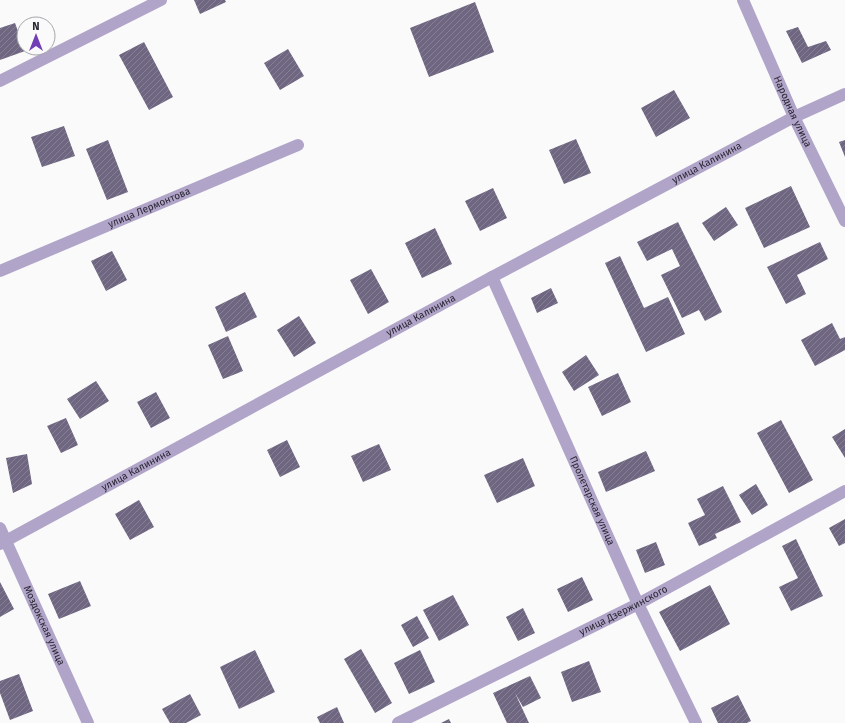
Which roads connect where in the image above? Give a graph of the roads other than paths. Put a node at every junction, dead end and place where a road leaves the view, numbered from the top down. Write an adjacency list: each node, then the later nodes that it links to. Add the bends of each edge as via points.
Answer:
1 (161, 0): 3 (street)
2 (743, 0): 5 (street, Народная улица)
3 (0, 81)
4 (845, 94): 5 (street, улица Калинина)
5 (794, 117): 7 (street, Народная улица); 9 (street, улица Калинина)
6 (298, 145): 8 (street, улица Лермонтова)
7 (845, 221)
8 (0, 272)
9 (492, 277): 12 (street, улица Калинина); 13 (street, Пролетарская улица)
10 (845, 491): 13 (street, улица Дзержинского)
11 (0, 528): 12 (street, Моздокская улица)
12 (3, 542): 14 (street, Моздокская улица)
13 (638, 604): 15 (street, улица Дзержинского); 16 (street, Пролетарская улица)
14 (88, 723)
15 (398, 723)
16 (696, 723)

